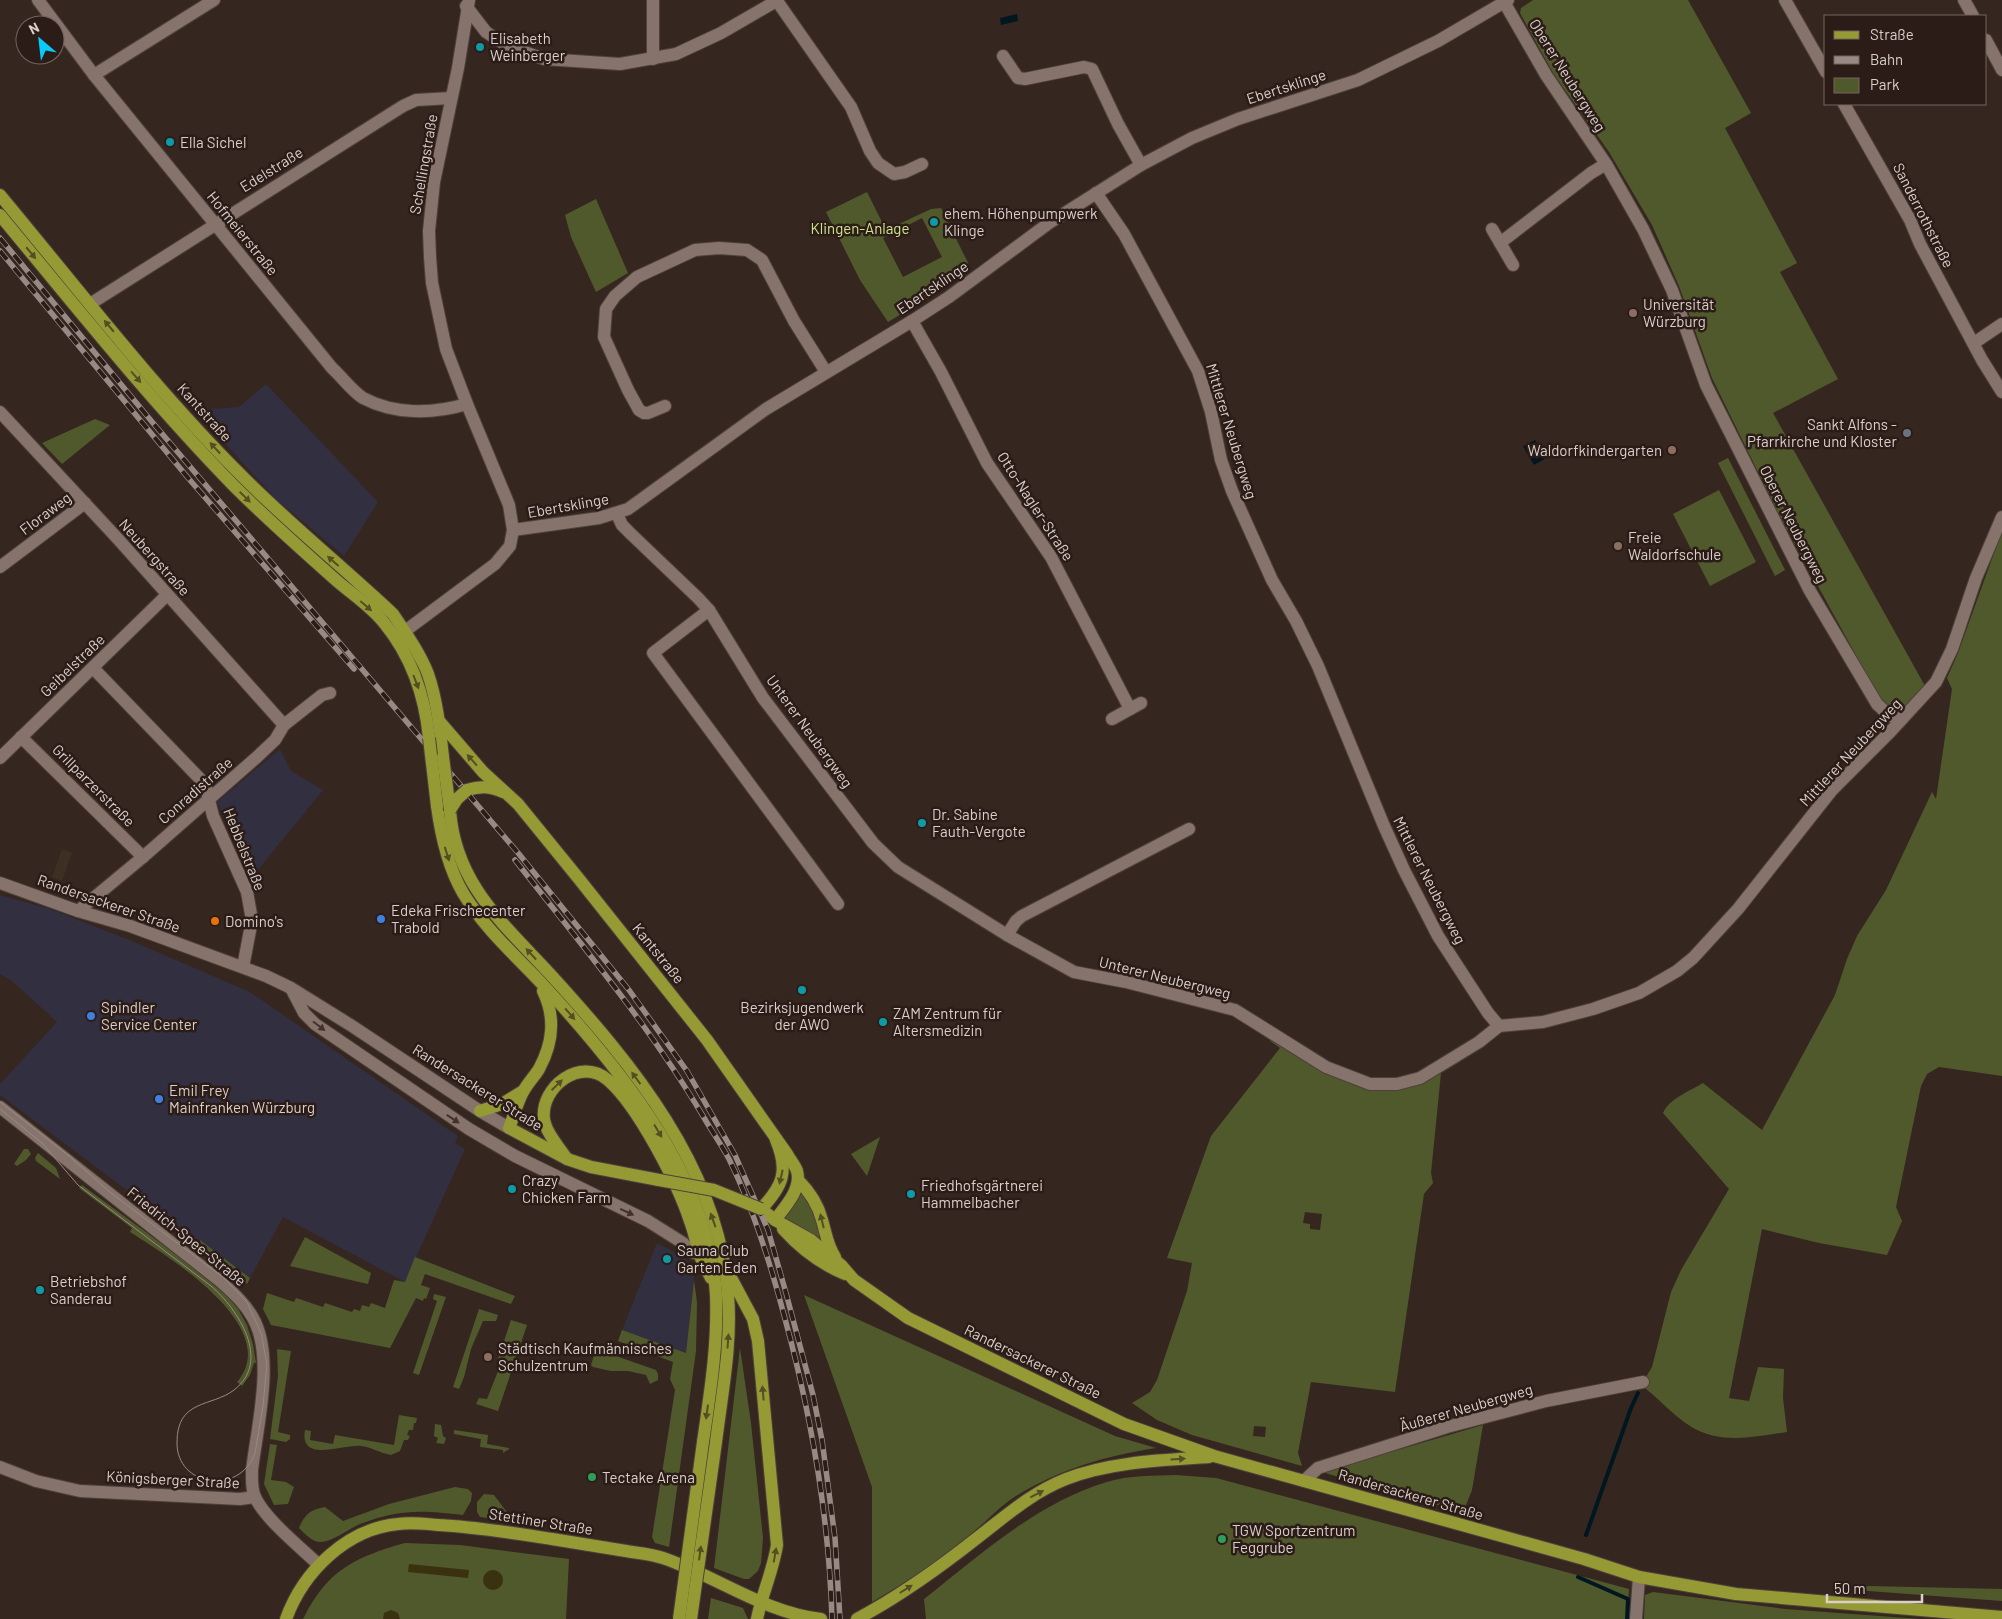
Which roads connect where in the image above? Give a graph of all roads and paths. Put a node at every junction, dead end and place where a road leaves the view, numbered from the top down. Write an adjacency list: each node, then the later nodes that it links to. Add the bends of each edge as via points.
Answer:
1 (38, 0): 15 (street, Hofmeierstraße)
2 (214, 0): 15 (street)
3 (653, 0): 12 (street)
4 (778, 0): 12 (street, via 721,33 676,54); 18 (street, via 851,107 878,163 894,174)
5 (1785, 0): 13 (street)
6 (1964, 0): 9 (street)
7 (1506, 1): 19 (street, Oberer Neubergweg, via 1546,75); 20 (street, Ebertsklinge, via 1364,77 1238,119 1192,138)
8 (466, 4): 12 (street, via 486,32 544,60 620,64); 16 (street, Schellingstraße)
9 (1972, 15)
10 (1987, 42): 14 (street)
11 (1002, 56): 20 (street, via 1019,83 1084,67 1092,69)
12 (653, 60)
13 (1824, 68)
14 (2002, 70)
15 (94, 75): 24 (street, Hofmeierstraße)
16 (451, 98): 24 (street, Edelstraße, via 416,100 403,106); 34 (street, Schellingstraße, via 432,189 430,257 446,349)
17 (1845, 105): 31 (street, Sanderrothstraße, via 1910,220)
18 (922, 164)
19 (1606, 164): 26 (street); 47 (street, Oberer Neubergweg, via 1644,229 1672,290 1706,386 1810,591 1877,704 1890,716)
20 (1141, 165): 21 (street, Ebertsklinge)
21 (1096, 193): 29 (street, Ebertsklinge, via 1021,242 972,281); 65 (street, Mittlerer Neubergweg, via 1124,234 1198,371 1235,500 1315,661 1404,870 1438,936 1488,1013)
22 (0, 196): 28 (main road, Kantstraße)
23 (0, 215): 44 (main road, one-way to 44, via 135,377 210,461 269,520)
24 (215, 224): 28 (street, Edelstraße); 34 (street, Hofmeierstraße, via 332,368 362,397 406,411 430,411)
25 (1492, 229): 26 (street)
26 (1500, 242): 27 (street)
27 (1514, 265)
28 (90, 304): 44 (main road, Kantstraße, one-way to 28, via 393,614 239,473 188,419)
29 (912, 321): 32 (street, Ebertsklinge); 48 (street, Otto-Nagler-Straße, via 987,462 1051,557 1135,706)
30 (2002, 324): 31 (street)
31 (1974, 343): 33 (street, Sanderrothstraße)
32 (826, 372): 35 (street, via 762,260 747,250 695,250 637,277 615,296 606,309 604,337 639,410 648,413); 38 (street, Ebertsklinge, via 759,414 637,503)
33 (2002, 392)
34 (467, 404): 40 (street, Schellingstraße, via 509,504)
35 (665, 406)
36 (0, 412): 37 (street, Neubergstraße)
37 (85, 503): 41 (street, Floraweg); 42 (street, Neubergstraße)
38 (617, 514): 40 (street, Ebertsklinge); 43 (street, Unterer Neubergweg, via 626,530)
39 (2002, 517): 47 (street, Mittlerer Neubergweg, via 1948,658 1936,682)
40 (513, 530): 44 (street, Ebertsklinge, via 510,546 495,564)
41 (0, 567)
42 (167, 595): 45 (street, Geibelstraße); 50 (street, Neubergstraße)
43 (708, 610): 59 (street, via 653,653); 61 (street, Unterer Neubergweg, via 763,698 873,843 898,867)
44 (400, 635): 49 (main road, Kantstraße, via 427,672); 63 (main road, one-way to 63, bridge, via 423,700 440,833 449,861 463,892 484,921)
45 (93, 668): 51 (street, Geibelstraße); 54 (street, Hebbelstraße, via 205,784)
46 (330, 692): 50 (street, Conradistraße)
47 (1902, 719): 65 (street, Mittlerer Neubergweg, via 1832,790 1738,909 1677,972 1639,993 1592,1009 1543,1022)
48 (1112, 720)
49 (438, 721): 53 (main road, Kantstraße, one-way to 49); 55 (main road, bridge)
50 (284, 725): 54 (street, Conradistraße, via 275,740)
51 (21, 737): 52 (street, Geibelstraße); 57 (street, Grillparzerstraße)
52 (0, 758)
53 (507, 794): 55 (main road, Kantstraße, bridge, via 489,787 467,790 457,799); 70 (main road, Kantstraße, via 707,1040)
54 (209, 800): 57 (street, Conradistraße); 62 (street, Hebbelstraße, via 247,892 252,920)
55 (450, 813): 77 (main road, one-way to 55, via 715,1223 690,1160 663,1115 601,1032 495,916 461,862)
56 (1189, 829): 61 (street, via 1022,916)
57 (143, 857): 60 (street, Conradistraße)
58 (0, 883): 60 (street, Randersackerer Straße)
59 (838, 904)
60 (78, 911): 62 (street, Randersackerer Straße, via 130,926)
61 (1007, 935): 65 (street, Unterer Neubergweg, via 1074,972 1235,1010 1326,1067 1370,1084 1397,1084 1420,1078)
62 (243, 968): 64 (street, Randersackerer Straße)
63 (537, 978): 66 (main road, via 550,1006 550,1036 538,1070); 79 (main road, one-way to 79, via 609,1061 674,1158 699,1212)
64 (290, 988): 68 (street, Randersackerer Straße); 75 (street, one-way to 75, via 304,1013 315,1024 448,1116 515,1156 648,1221 684,1243)
65 (1500, 1026)
66 (523, 1092): 68 (main road); 69 (main road)
67 (0, 1107): 85 (street, Friedrich-Spee-Straße, via 220,1280 245,1305 260,1332 264,1355 252,1470)
68 (480, 1111): 69 (street, Randersackerer Straße)
69 (509, 1128): 71 (main road, Randersackerer Straße)
70 (776, 1140): 72 (main road, Kantstraße, via 794,1166); 73 (main road, Kantstraße, one-way to 73, via 783,1166 781,1180 776,1193)
71 (566, 1159): 73 (main road, Randersackerer Straße, bridge, via 591,1167 714,1190); 75 (main road, one-way to 75, via 547,1130 544,1107 555,1085 580,1072 593,1073 607,1079 619,1092 652,1142 690,1220)
72 (798, 1180): 74 (main road); 76 (main road, Kantstraße, one-way to 72, via 831,1250 814,1200)
73 (761, 1209): 74 (main road, Randersackerer Straße)
74 (775, 1220): 76 (main road, Randersackerer Straße, via 810,1240); 78 (main road, Randersackerer Straße, via 800,1247)
75 (698, 1258): 79 (main road, via 710,1274)
76 (841, 1265): 78 (main road, Randersackerer Straße)
77 (726, 1267): 81 (main road, one-way to 77, via 727,1361 730,1318); 88 (main road, one-way to 77, via 777,1545 758,1341 753,1319)
78 (850, 1276): 82 (main road, Randersackerer Straße, via 908,1318 1124,1424)
79 (716, 1294): 81 (main road, one-way to 81)
80 (1643, 1382): 84 (street, Äußerer Neubergweg, via 1546,1401 1447,1427 1318,1468)
81 (710, 1442): 93 (main road, bridge); 94 (main road, one-way to 81, bridge)
82 (1214, 1456): 84 (main road, Randersackerer Straße); 90 (main road, one-way to 82, via 912,1586 1025,1500 1066,1479 1146,1462)
83 (0, 1467): 85 (street, Königsberger Straße, via 36,1481 80,1491 240,1499)
84 (1304, 1481): 87 (main road, Randersackerer Straße)
85 (255, 1497): 86 (street, Königsberger Straße, via 264,1511)
86 (319, 1565): 88 (main road, Stettiner Straße, via 350,1541 382,1526 414,1523 466,1526 661,1558); 92 (main road, Stettiner Straße, via 297,1592)
87 (1639, 1577): 91 (main road, Randersackerer Straße, via 1736,1594); 97 (street)
88 (761, 1601): 89 (main road, Stettiner Straße); 95 (main road)
89 (796, 1617): 96 (main road, Stettiner Straße)
90 (861, 1617)
91 (2002, 1617)
92 (286, 1619)
93 (679, 1619)
94 (691, 1619)
95 (757, 1619)
96 (821, 1619)
97 (1636, 1619)

